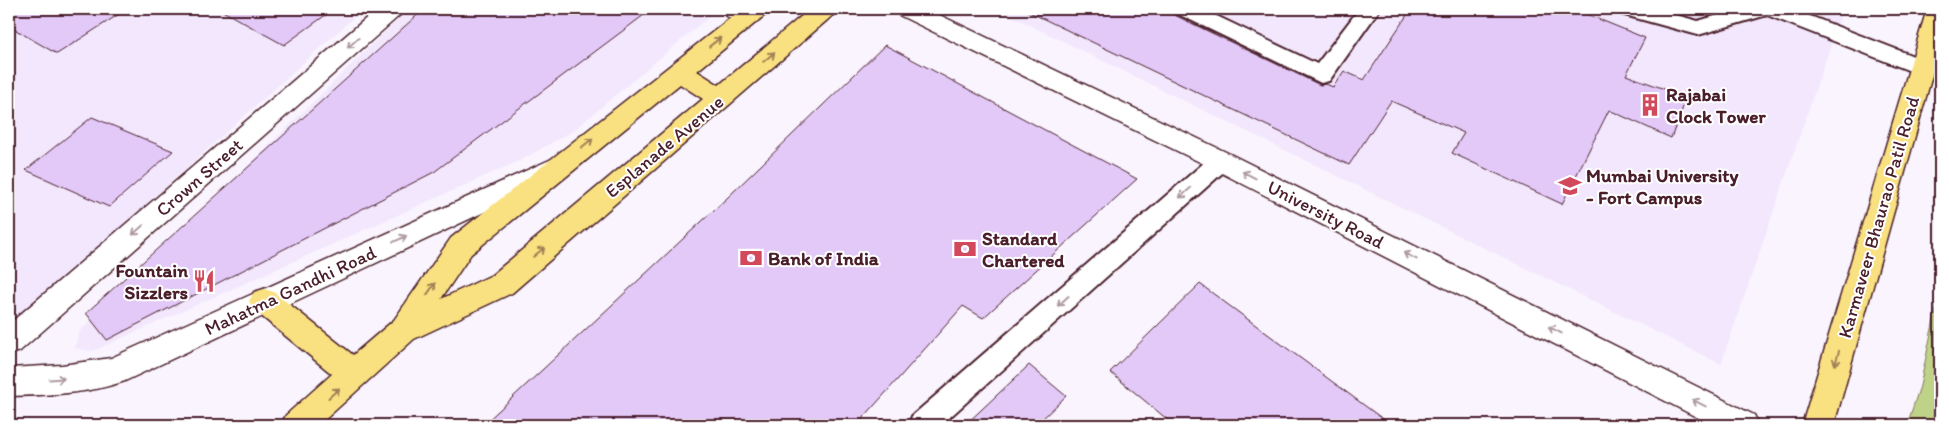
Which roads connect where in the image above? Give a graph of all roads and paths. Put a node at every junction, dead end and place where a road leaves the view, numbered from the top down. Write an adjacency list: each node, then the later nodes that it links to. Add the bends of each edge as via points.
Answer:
1 (825, 9): 13 (main road, Esplanade Avenue, one-way to 1)
2 (907, 9): 14 (street, University Road)
3 (1370, 9): 10 (lane, via 1320,75)
4 (1628, 9): 5 (lane, via 1698,28)
5 (1762, 9)
6 (1772, 9): 11 (lane)
7 (1938, 9): 11 (main road, Karmaveer Bhaurao Patil Road)
8 (389, 10): 18 (street, Crown Street, one-way to 18)
9 (745, 11): 12 (main road, one-way to 9)
10 (1196, 11)
11 (1921, 67): 24 (main road, Karmaveer Bhaurao Patil Road, one-way to 24)
12 (678, 71): 13 (main road); 15 (main road, one-way to 12)
13 (721, 98): 17 (main road, Esplanade Avenue, one-way to 13, via 502,284)
14 (1221, 161): 22 (lane, one-way to 22); 23 (street, University Road, one-way to 14)
15 (562, 164): 16 (street, Mahatma Gandhi Road, one-way to 15); 17 (main road, one-way to 15, via 461,246)
16 (264, 302): 19 (main road); 20 (street, Mahatma Gandhi Road, one-way to 16, via 62,379 114,371)
17 (404, 329): 19 (main road)
18 (9, 342)
19 (354, 374): 21 (main road, one-way to 19)
20 (9, 382)
21 (297, 425)
22 (922, 425)
23 (1743, 425)
24 (1818, 425)

